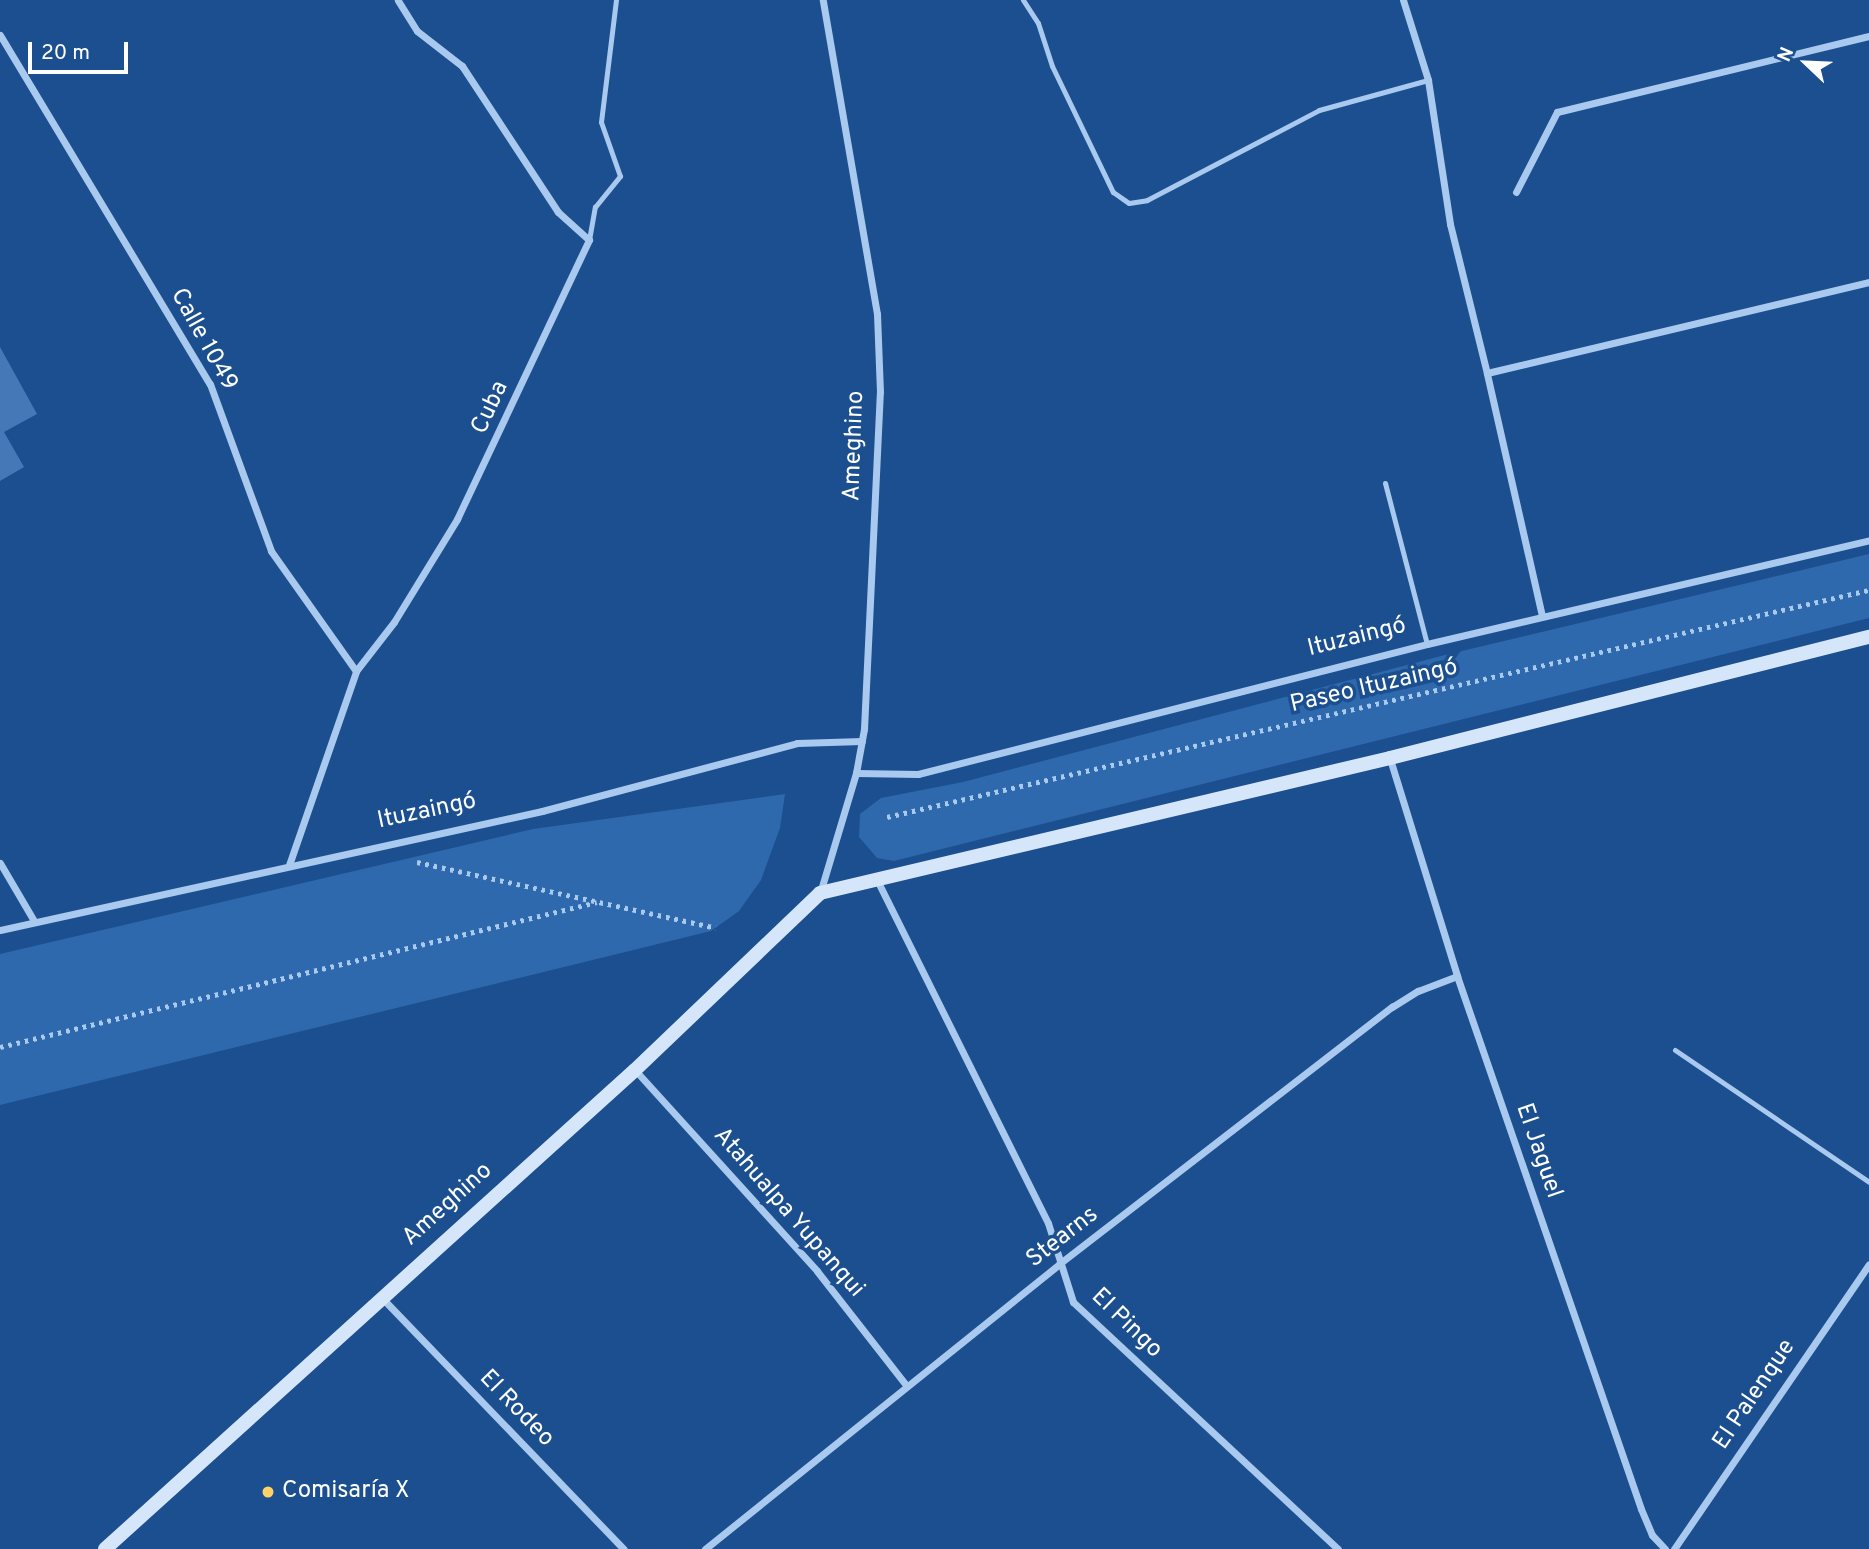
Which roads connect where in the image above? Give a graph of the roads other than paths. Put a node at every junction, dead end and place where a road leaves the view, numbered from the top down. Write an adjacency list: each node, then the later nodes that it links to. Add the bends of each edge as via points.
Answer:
1 (398, 0): 10 (street, via 417,31 462,66 558,212)
2 (616, 0): 10 (lane, via 601,122 620,176 595,207)
3 (822, 0): 19 (street, Ameghino, via 880,353 869,686)
4 (1023, 0): 8 (lane, via 1038,23 1052,66 1113,192 1129,203 1147,200 1319,110)
5 (1403, 0): 8 (street)
6 (0, 35): 18 (street, Calle 1049, via 210,384 271,551)
7 (1869, 36): 9 (street, via 1557,112)
8 (1428, 80): 12 (street, via 1450,224)
9 (1516, 192)
10 (589, 240): 18 (street, Cuba, via 457,519 394,622)
11 (1869, 282): 12 (street)
12 (1486, 373): 15 (street)
13 (1385, 483): 17 (lane)
14 (1869, 540): 15 (street, Ituzaingó)
15 (1542, 615): 17 (street, Ituzaingó)
16 (1869, 637): 20 (street)
17 (1427, 644): 21 (street, Ituzaingó, via 918,774)
18 (356, 671): 23 (street, Cuba)
19 (862, 741): 21 (street, Ameghino); 23 (street, Ituzaingó, via 797,743 542,811)
20 (1390, 758): 24 (street); 28 (street, El Jaguel)
21 (856, 773): 25 (street, Ameghino)
22 (0, 863): 26 (street)
23 (289, 865): 26 (street, Ituzaingó)
24 (877, 879): 25 (street, Ameghino); 32 (street, El Pingo, via 1048,1223)
25 (820, 893): 30 (street, Ameghino)
26 (34, 921): 27 (street, Ituzaingó)
27 (0, 930)
28 (1457, 976): 32 (street, Stearns, via 1392,1007); 40 (street, El Jaguel, via 1641,1509 1651,1535)
29 (1675, 1050): 31 (lane)
30 (635, 1070): 34 (street, Ameghino); 35 (street, Atahualpa Yupanqui, via 817,1271)
31 (1869, 1181)
32 (1059, 1264): 35 (street, Stearns); 39 (street, El Pingo, via 1073,1302)
33 (1869, 1264): 41 (street, El Palenque)
34 (380, 1296): 36 (street, Ameghino); 37 (street, El Rodeo)
35 (907, 1386): 38 (street, Stearns)
36 (105, 1549)
37 (624, 1549)
38 (705, 1549)
39 (1338, 1549)
40 (1665, 1549)
41 (1674, 1549)

